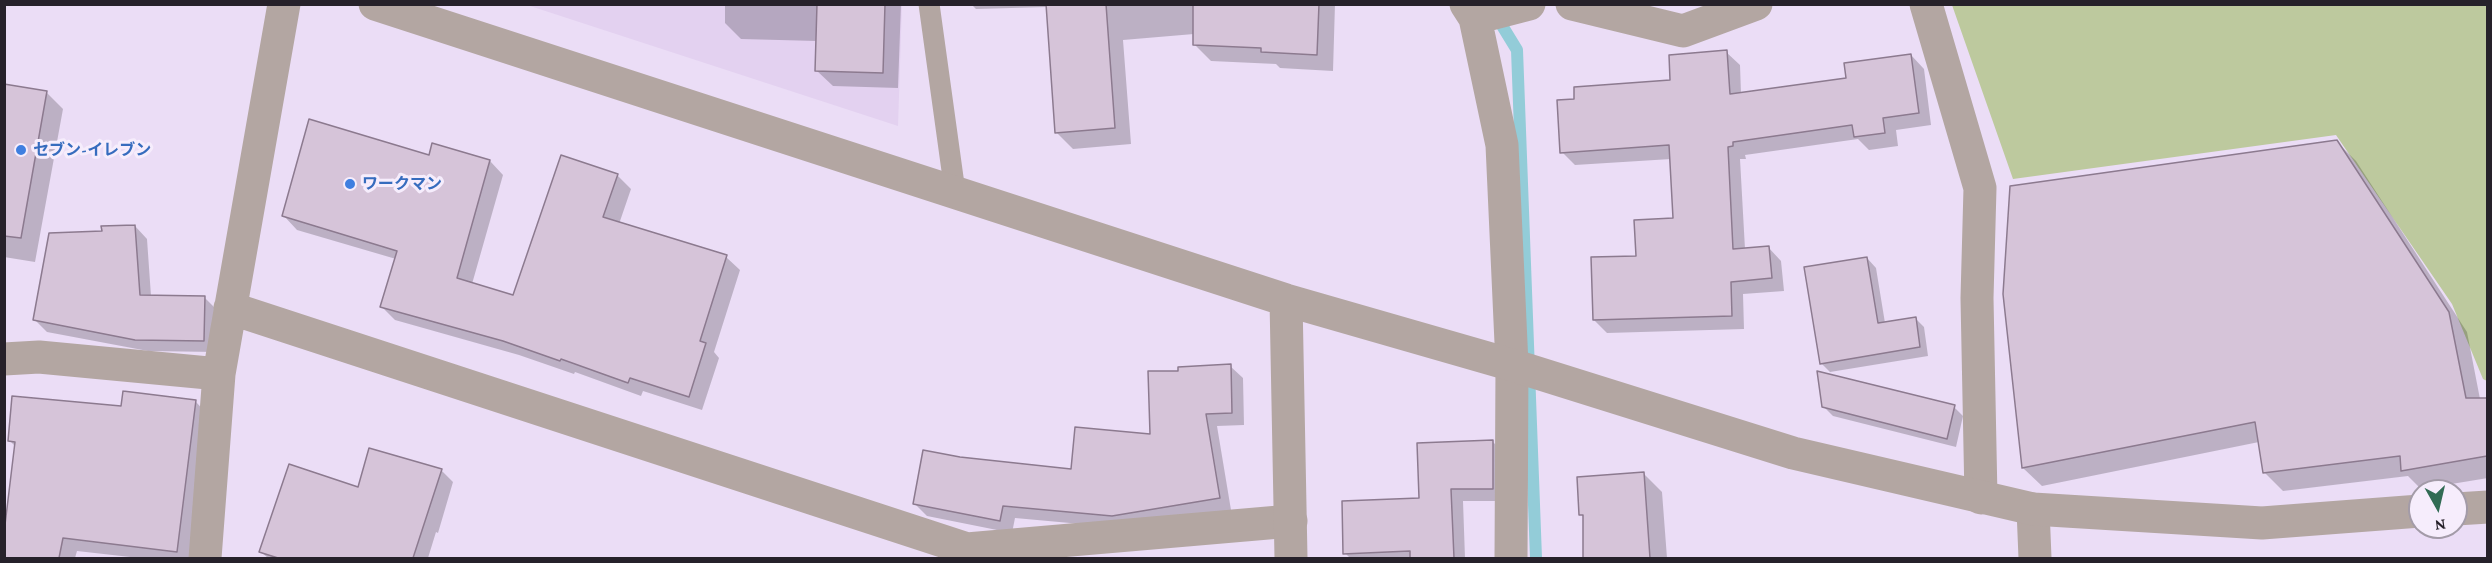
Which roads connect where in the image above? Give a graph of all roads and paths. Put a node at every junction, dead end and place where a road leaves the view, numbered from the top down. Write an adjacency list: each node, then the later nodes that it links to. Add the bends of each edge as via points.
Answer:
1 (284, 4): 11 (street)
2 (375, 4): 9 (street)
3 (929, 4): 9 (lane)
4 (1529, 4): 8 (street)
5 (1572, 4): 6 (street, via 1683,31)
6 (1756, 4)
7 (1926, 4): 15 (street, via 1980,188 1977,298)
8 (1470, 11): 13 (street, via 1502,145)
9 (955, 192): 10 (street)
10 (1286, 300): 13 (street); 20 (street)
11 (230, 308): 14 (street); 21 (street)
12 (4, 359): 14 (street, via 39,357)
13 (1512, 365): 15 (street, via 1793,453); 24 (street)
14 (219, 374): 22 (street)
15 (1981, 498): 18 (street)
16 (2487, 507): 17 (street)
17 (2468, 508)
18 (2033, 509): 19 (street, via 2262,523); 25 (street)
19 (2408, 513)
20 (1291, 521): 21 (street); 23 (street)
21 (967, 554)
22 (205, 558)
23 (1291, 558)
24 (1511, 558)
25 (2036, 558)

